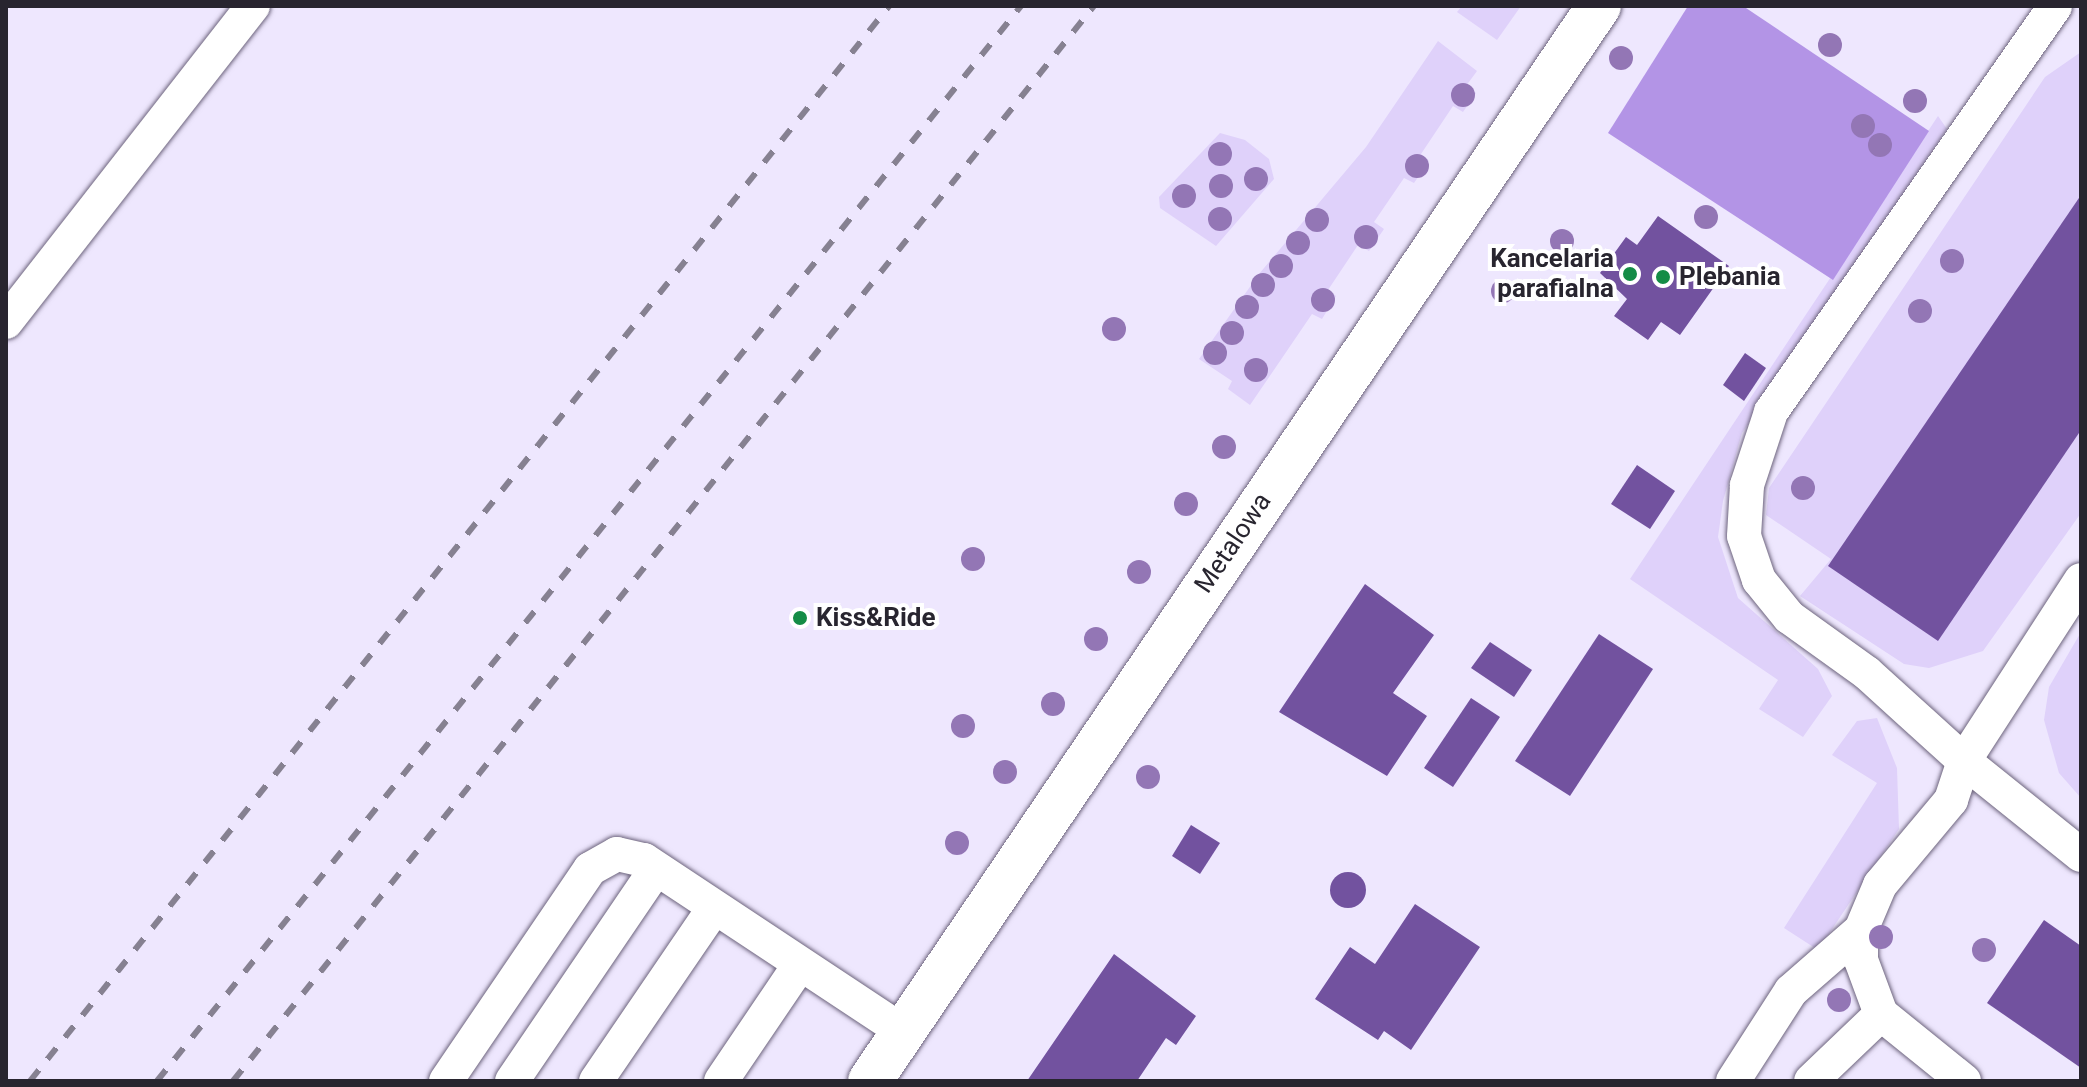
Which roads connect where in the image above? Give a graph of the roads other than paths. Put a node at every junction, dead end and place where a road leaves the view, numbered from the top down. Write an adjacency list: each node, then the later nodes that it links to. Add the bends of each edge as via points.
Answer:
1 (253, 6): 4 (lane)
2 (1599, 6): 13 (main road, Metalowa)
3 (2055, 6): 6 (lane, via 1771,412 1747,485 1744,536 1759,580 1789,617 1867,673)
4 (6, 322)
5 (2081, 580): 6 (lane)
6 (1964, 761): 7 (lane); 10 (lane, via 1951,800 1880,885)
7 (2081, 855)
8 (656, 869): 9 (lane); 14 (lane, via 626,854 593,866); 15 (lane)
9 (714, 908): 11 (lane); 16 (lane)
10 (1861, 930): 12 (lane, via 1861,960); 19 (lane, via 1791,991)
11 (799, 966): 13 (lane); 17 (lane)
12 (1881, 1014): 20 (lane); 21 (lane)
13 (902, 1031): 18 (main road, Metalowa)
14 (446, 1081)
15 (512, 1081)
16 (596, 1081)
17 (721, 1081)
18 (870, 1081)
19 (1733, 1081)
20 (1811, 1081)
21 (1964, 1081)

